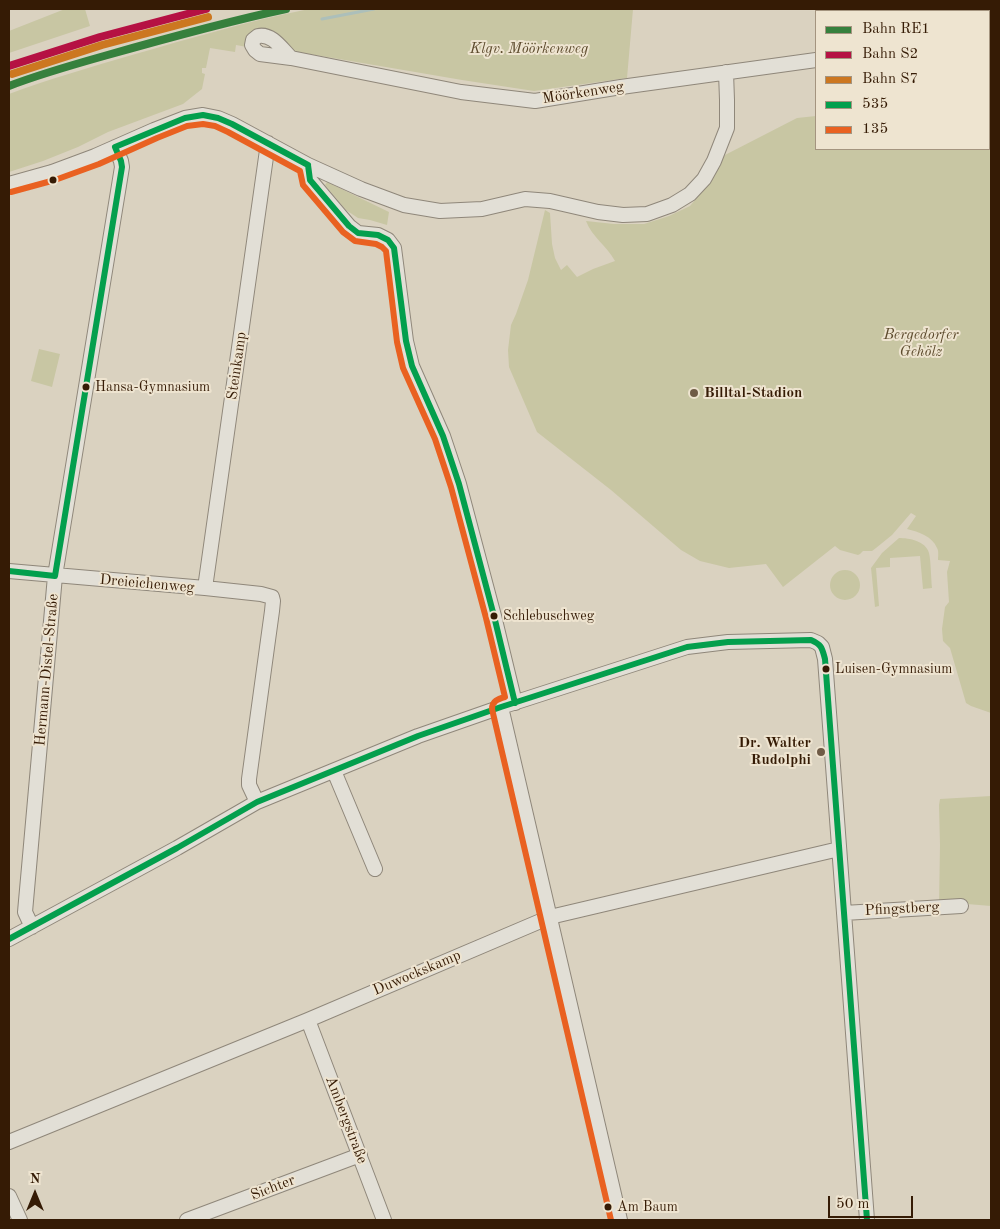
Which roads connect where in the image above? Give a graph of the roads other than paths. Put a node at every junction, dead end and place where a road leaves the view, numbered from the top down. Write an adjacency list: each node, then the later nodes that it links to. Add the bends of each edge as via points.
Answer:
1 (252, 45): 3 (street, Möörkenweg, via 260,54 461,92 535,101)
2 (815, 60): 3 (street, Möörkenweg)
3 (726, 72): 6 (street, via 726,128 704,179 690,194 647,214 598,212 525,199 482,209 440,211 404,205)
4 (268, 143): 5 (street, via 218,118 203,115 185,118); 6 (street); 10 (street, Steinkamp)
5 (115, 148): 7 (street); 9 (street, Hermann-Distel-Straße, via 122,167)
6 (308, 165): 11 (street, via 310,180 349,226 358,233 378,235 394,248 412,366 460,484)
7 (9, 184)
8 (9, 572): 9 (street, Dreieichenweg)
9 (55, 576): 10 (street, Dreieichenweg); 20 (street, Hermann-Distel-Straße, via 26,912)
10 (205, 588): 14 (street, Dreieichenweg, via 268,595 273,599 249,779)
11 (515, 702): 12 (street); 15 (street, Pfingstberg, via 687,647 806,639 818,643 823,650)
12 (501, 707): 13 (street, via 418,736); 19 (street)
13 (334, 771): 14 (street); 16 (street)
14 (257, 802): 20 (street)
15 (839, 849): 18 (street, Pfingstberg); 19 (street, Duwockskamp)
16 (375, 869)
17 (960, 906): 18 (street, Pfingstberg)
18 (844, 912): 30 (street, Pfingstberg)
19 (550, 917): 22 (street, Duwockskamp); 26 (street)
20 (32, 927): 21 (street)
21 (9, 940)
22 (308, 1020): 23 (street, Duwockskamp); 24 (street, Ambergstraße)
23 (9, 1142)
24 (360, 1155): 28 (street, Sichter); 29 (street, Ambergstraße)
25 (9, 1196): 27 (street)
26 (617, 1219)
27 (20, 1220)
28 (187, 1220)
29 (384, 1220)
30 (867, 1220)

